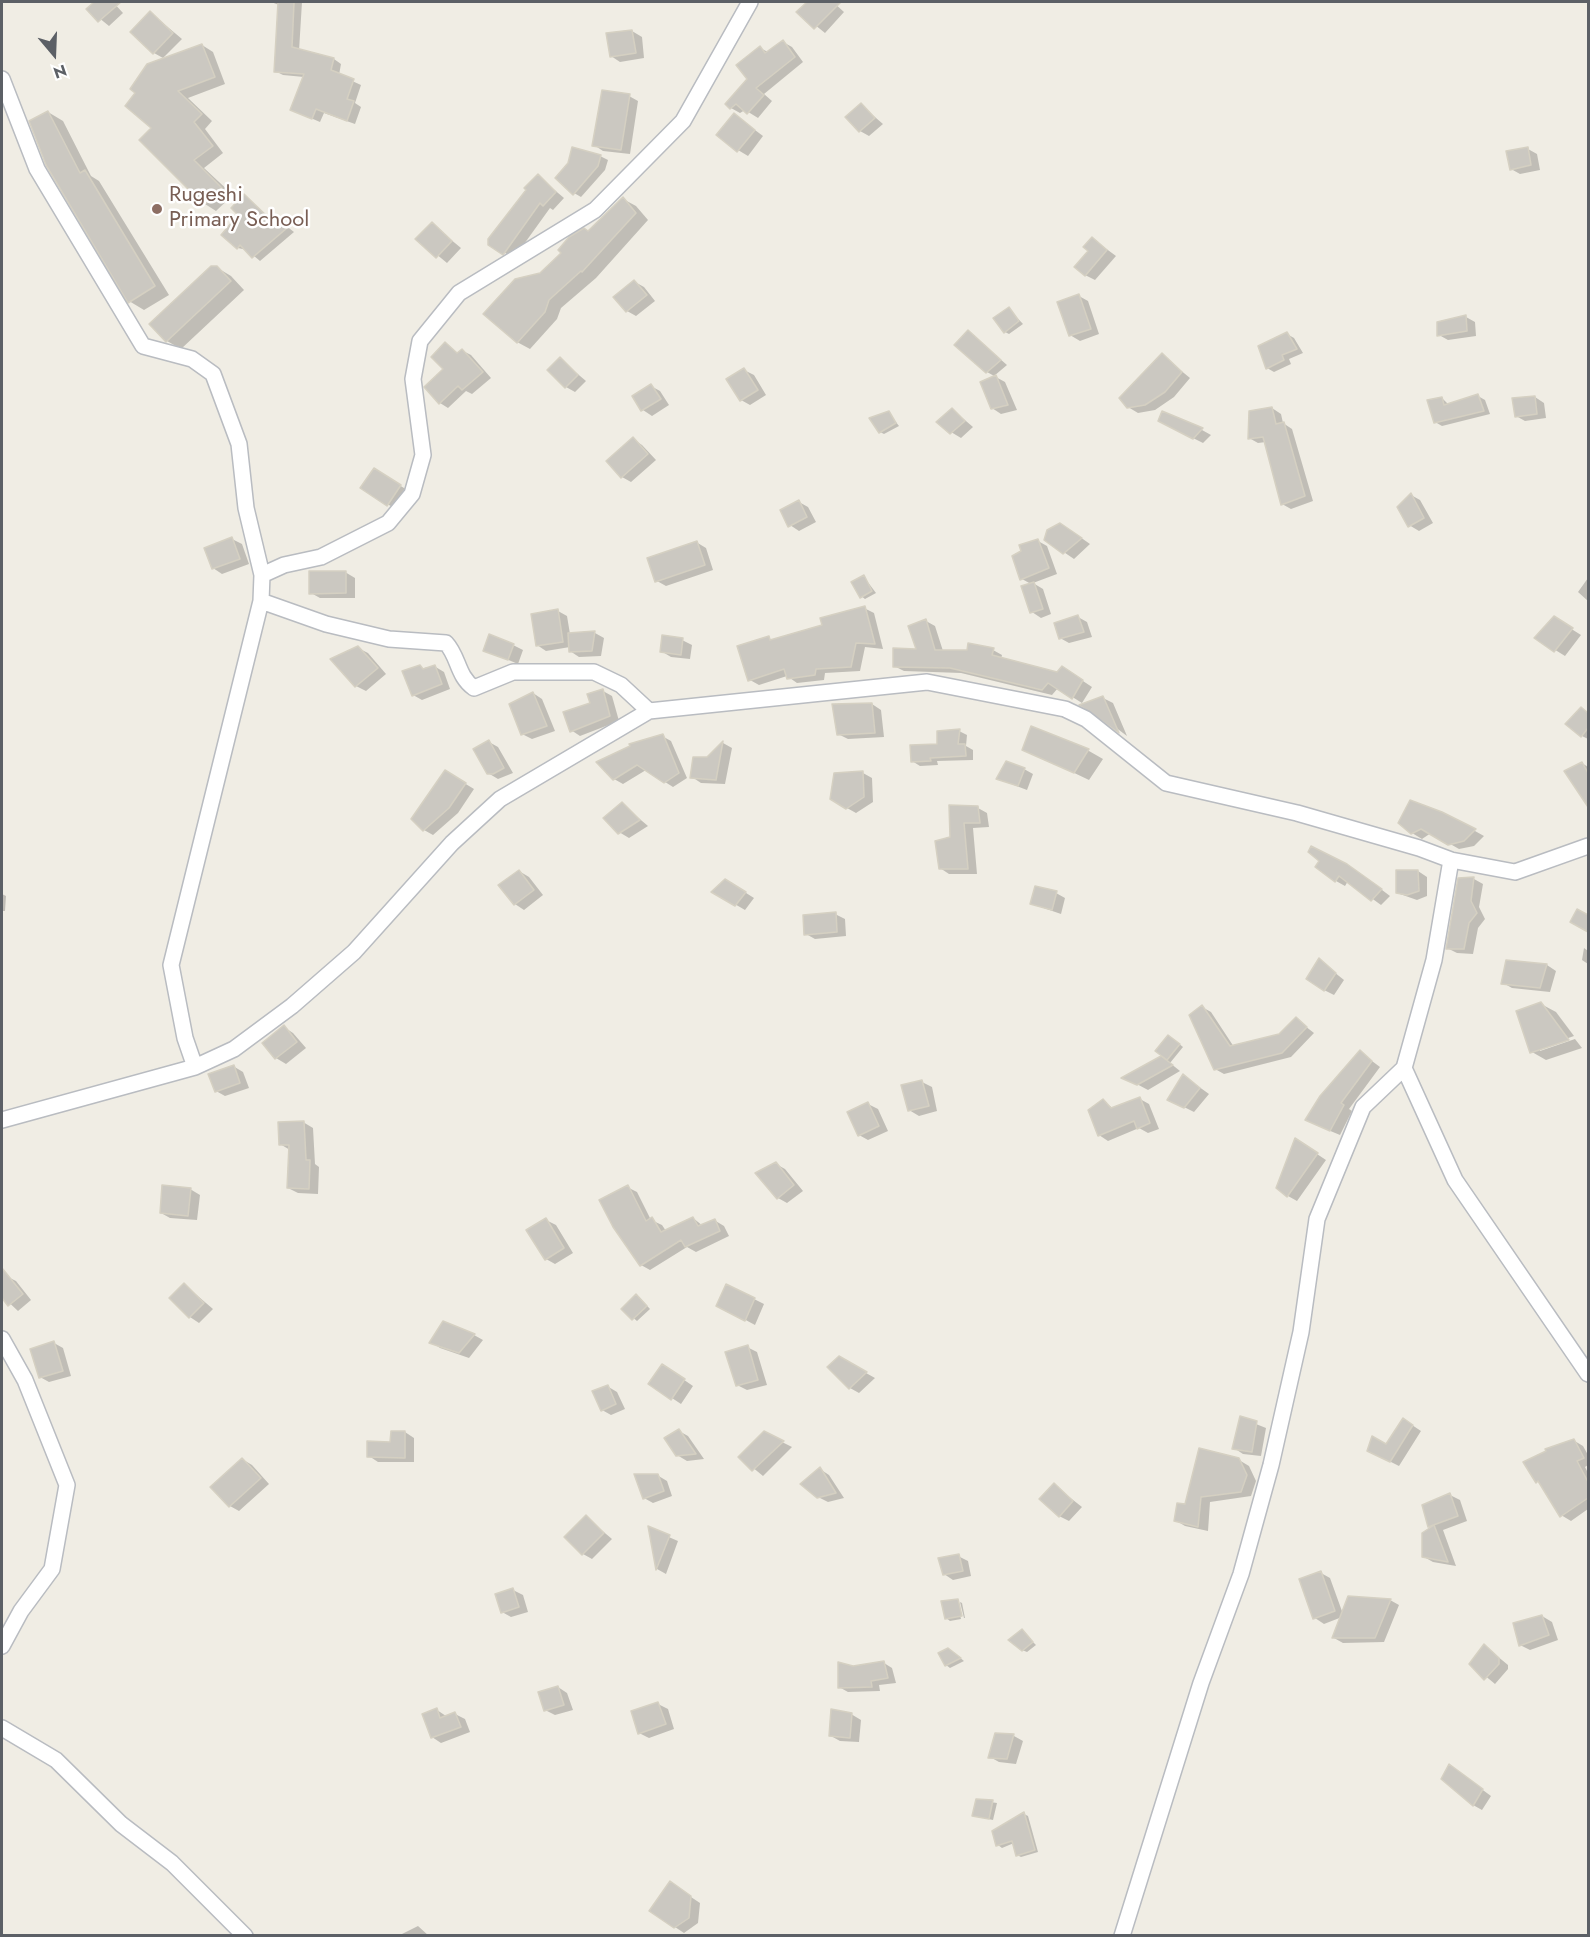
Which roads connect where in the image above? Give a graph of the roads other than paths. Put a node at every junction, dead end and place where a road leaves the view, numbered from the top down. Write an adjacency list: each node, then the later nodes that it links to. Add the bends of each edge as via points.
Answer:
1 (750, 2): 3 (street, via 683,121 595,210 459,293 420,341 413,379 423,455 412,494 388,524 321,557 284,565)
2 (2, 79): 3 (street, via 37,169 143,345 192,359 213,374 239,444 246,508)
3 (262, 575): 4 (street)
4 (261, 601): 5 (street, via 326,624 388,639 446,643 453,651 463,680 474,688 513,672 594,672 621,685); 8 (street, via 171,965 185,1038)
5 (649, 711): 7 (street, via 927,682 1065,709 1086,719 1166,783 1297,813); 8 (street, via 500,799 452,843 354,952 292,1006 234,1049)
6 (1588, 846): 7 (street, via 1515,872)
7 (1451, 860): 9 (street, via 1434,960)
8 (195, 1066): 10 (street)
9 (1404, 1068): 12 (street, via 1455,1180); 16 (street, via 1363,1107 1317,1219 1302,1332 1271,1465 1241,1574 1201,1683)
10 (2, 1120)
11 (2, 1339): 13 (street, via 25,1380 67,1485 52,1569 21,1611)
12 (1588, 1374)
13 (2, 1646)
14 (2, 1728): 15 (street, via 56,1760 121,1824 172,1863)
15 (245, 1935)
16 (1122, 1935)

